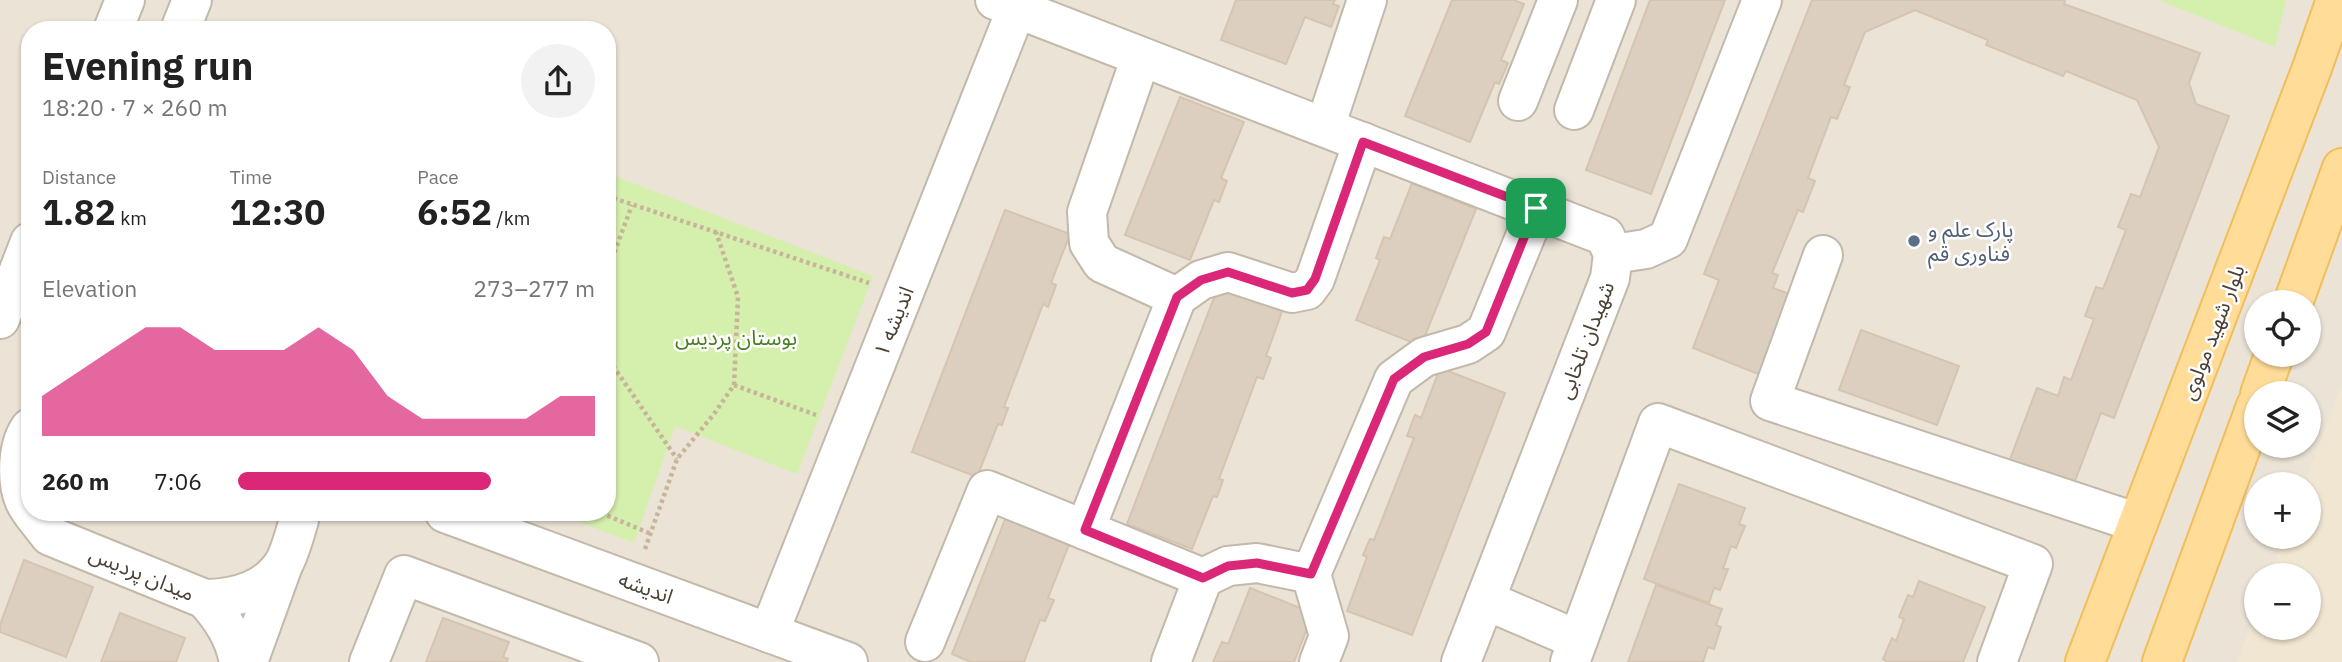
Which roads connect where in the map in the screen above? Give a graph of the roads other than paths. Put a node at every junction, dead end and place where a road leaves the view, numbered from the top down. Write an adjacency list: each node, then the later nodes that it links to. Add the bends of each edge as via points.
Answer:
1 (125, 0): 9 (street)
2 (192, 0): 10 (street)
3 (1367, 0): 14 (street)
4 (1558, 0): 12 (street)
5 (1616, 0): 13 (street)
6 (1762, 0): 18 (street, via 1668,239 1646,249)
7 (2336, 0): 33 (main road, بلوار شهید مولوی)
8 (1011, 3): 11 (street, شهیدان تلخابی); 40 (street, اندیشه ۱, via 903,295)
9 (117, 21)
10 (184, 21)
11 (1141, 57): 14 (street, شهیدان تلخابی); 22 (street, via 1087,212 1088,243 1102,263)
12 (1518, 100)
13 (1574, 110)
14 (1325, 127): 15 (street, شهیدان تلخابی)
15 (1363, 142): 17 (street, شهیدان تلخابی); 22 (street, via 1315,279 1307,290 1292,293 1228,272 1201,280)
16 (2342, 168): 21 (main road)
17 (1536, 208): 18 (street, شهیدان تلخابی, via 1605,236); 36 (street, via 1486,332 1468,344 1424,357 1394,379)
18 (1613, 254): 39 (street, شهیدان تلخابی, via 1609,278)
19 (1823, 255): 33 (street, via 1770,401)
20 (21, 265): 23 (street)
21 (2298, 290)
22 (1177, 297): 34 (street)
23 (0, 319)
24 (2244, 440): 53 (main road)
25 (21, 446): 26 (street)
26 (9, 474): 27 (street)
27 (21, 496)
28 (0, 515): 29 (street, ميدان پرديس)
29 (21, 518)
30 (39, 521): 38 (street, ميدان پرديس)
31 (299, 521): 35 (street, ميدان پرديس)
32 (467, 521): 40 (street, انديشه)
33 (2138, 523): 52 (main road, بلوار شهید مولوی)
34 (1085, 530): 37 (street); 41 (street, via 987,490)
35 (284, 562): 38 (street, ميدان پرديس, via 250,592 228,599); 44 (street)
36 (1311, 574): 37 (street, via 1257,563 1228,566); 49 (street, via 1329,636)
37 (1203, 578): 48 (street)
38 (205, 599): 43 (street, via 224,621)
39 (1485, 600): 42 (street); 50 (street, شهیدان تلخابی)
40 (769, 633): 47 (street, انديشه)
41 (925, 642)
42 (1574, 651): 51 (street, via 1658,424 2034,564)
43 (239, 662)
44 (248, 662)
45 (369, 662): 46 (street, via 404,575)
46 (639, 662)
47 (848, 662)
48 (1171, 662)
49 (1319, 662)
50 (1461, 662)
51 (1997, 662)
52 (2085, 662)
53 (2162, 662)

